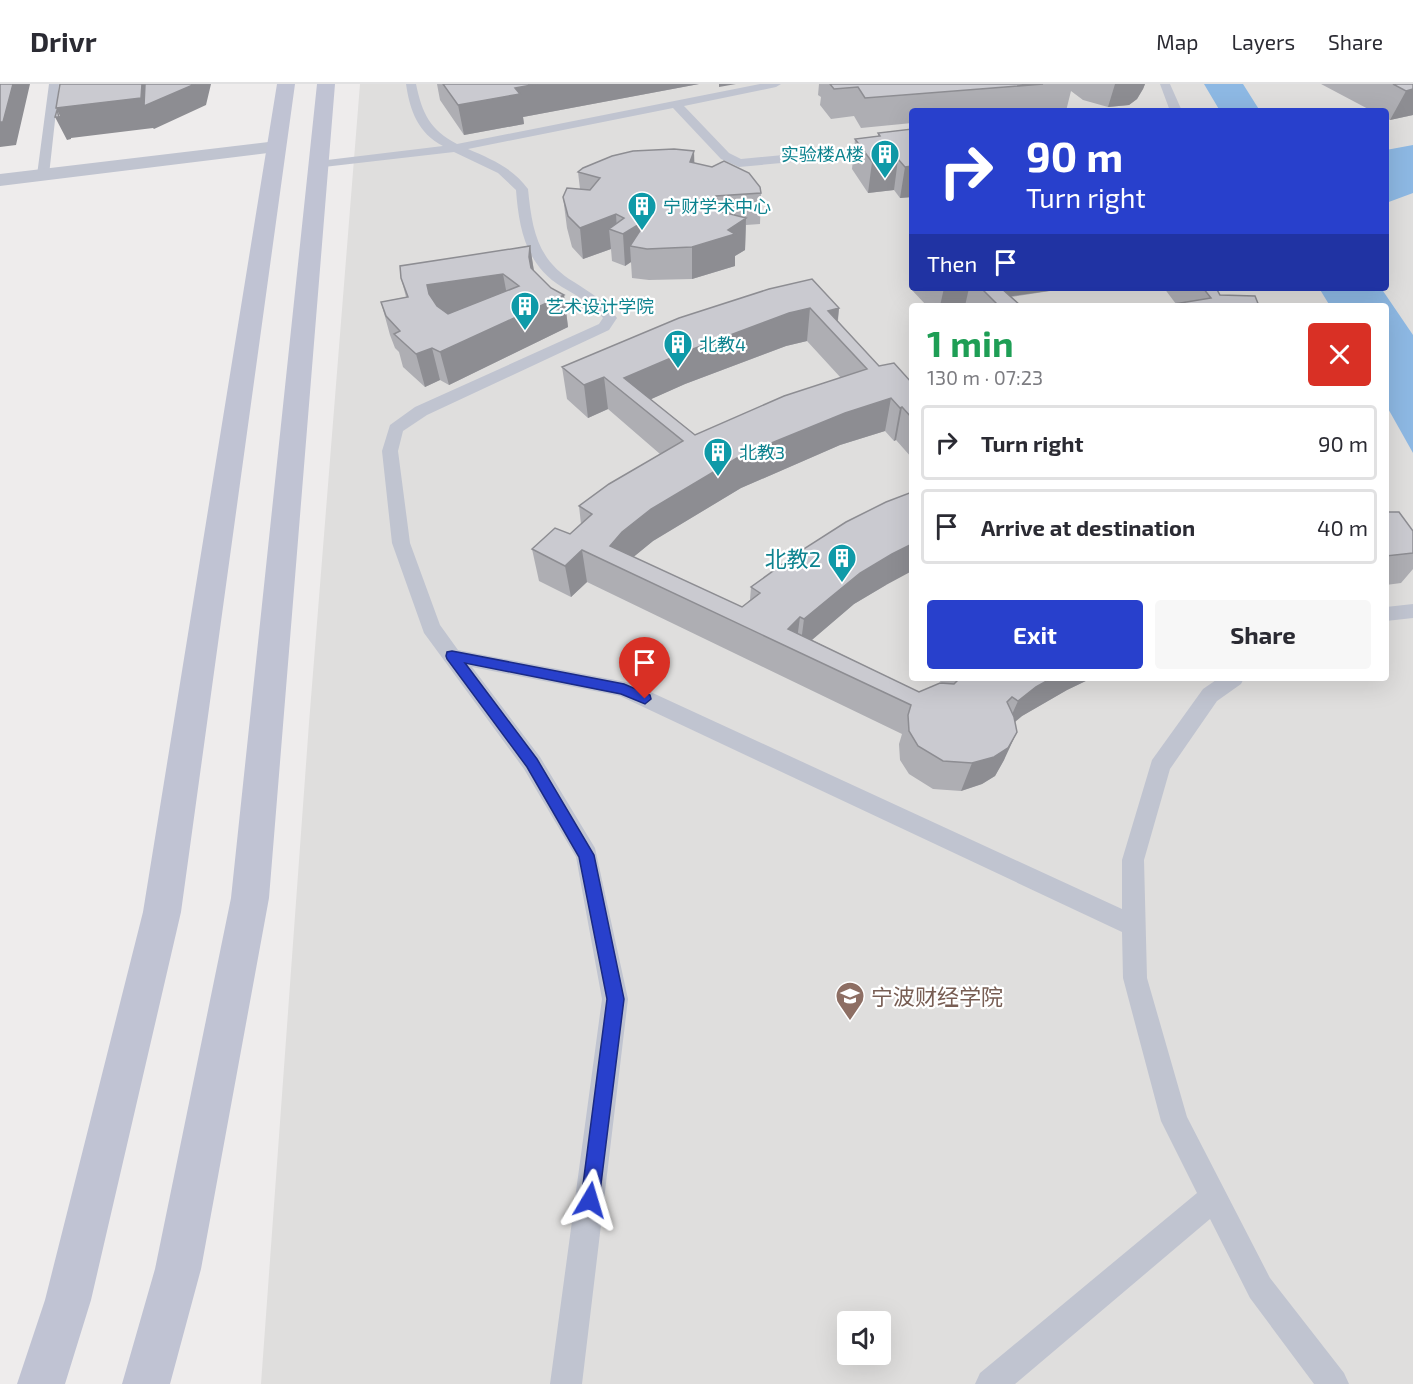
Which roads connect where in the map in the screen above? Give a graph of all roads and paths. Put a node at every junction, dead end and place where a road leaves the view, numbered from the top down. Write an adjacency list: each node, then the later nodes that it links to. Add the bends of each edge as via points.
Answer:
1 (54, 84): 13 (lane)
2 (286, 84): 9 (main road)
3 (326, 84): 12 (main road)
4 (411, 84): 11 (lane, via 413,104 422,126)
5 (777, 84): 7 (lane)
6 (1165, 84): 8 (lane)
7 (676, 104): 10 (lane, via 725,156 739,163); 11 (lane)
8 (1175, 108)
9 (277, 147): 13 (street); 21 (main road, via 162,912 68,1300)
10 (909, 147)
11 (456, 148): 12 (lane); 17 (lane, via 503,171 522,189 533,248 546,270 600,304 610,318 604,327 421,411 396,429 390,451 401,543 431,628)
12 (319, 165): 22 (main road, via 250,898 178,1269)
13 (43, 175): 14 (street)
14 (0, 180)
15 (1413, 611): 16 (lane)
16 (1389, 614)
17 (452, 656): 19 (lane, via 624,689); 23 (lane, via 532,763 587,855 615,999)
18 (1230, 681): 19 (lane, via 1210,695 1160,766 1133,860)
19 (1134, 926): 20 (lane, via 1135,978 1175,1121)
20 (1214, 1197): 24 (lane); 25 (lane, via 1260,1288)
21 (41, 1384)
22 (146, 1384)
23 (567, 1384)
24 (991, 1384)
25 (1333, 1384)

